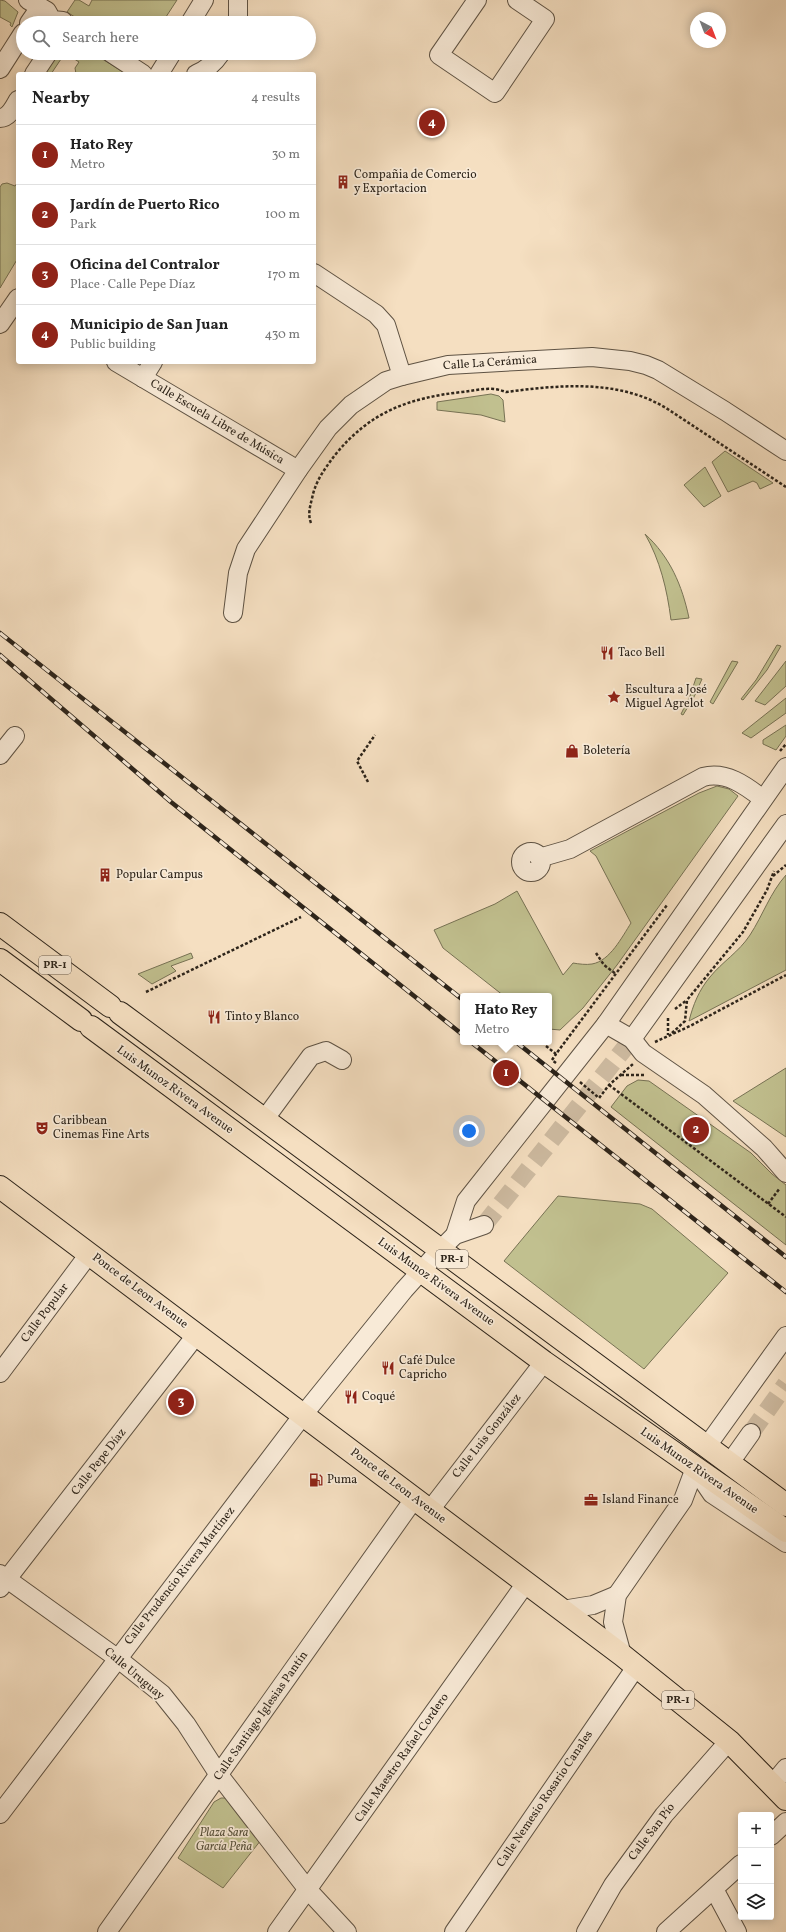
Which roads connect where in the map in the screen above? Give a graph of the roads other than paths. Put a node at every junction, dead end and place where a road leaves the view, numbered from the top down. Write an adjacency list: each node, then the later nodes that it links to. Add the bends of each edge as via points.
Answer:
1 (204, 0): 8 (street)
2 (238, 0): 9 (street)
3 (477, 0): 4 (street, via 439,55 495,93 545,19)
4 (517, 0)
5 (38, 6): 6 (street); 7 (street)
6 (33, 16)
7 (48, 16)
8 (194, 16)
9 (238, 16)
10 (16, 44): 15 (street)
11 (43, 60): 16 (street)
12 (122, 60): 17 (street)
13 (168, 60): 18 (street)
14 (216, 60): 19 (street)
15 (0, 69)
16 (35, 72)
17 (140, 72)
18 (160, 72)
19 (202, 72)
20 (16, 104): 21 (street, via 10,114)
21 (0, 118)
22 (316, 274): 27 (street, via 376,314 386,325)
23 (16, 302): 24 (street)
24 (0, 324)
25 (119, 364): 28 (street, Calle Escuela Libre de Música)
26 (152, 364): 28 (street)
27 (402, 376): 29 (street, Calle La Cerámica, via 448,365 518,360 592,357 630,361 658,370); 30 (street, Calle La Cerámica, via 386,381 351,405 328,428)
28 (143, 378): 30 (street, Calle Escuela Libre de Música)
29 (786, 452)
30 (298, 470): 31 (street, Calle La Cerámica, via 246,549 238,573)
31 (233, 614)
32 (15, 736): 33 (street)
33 (0, 755)
34 (781, 762): 35 (street)
35 (763, 799): 37 (street, via 726,776 710,775 570,849); 40 (street)
36 (786, 824): 41 (street)
37 (539, 858)
38 (0, 924): 43 (main road, Luis Munoz Rivera Avenue / PR-1)
39 (0, 960): 49 (main road, Luis Munoz Rivera Avenue / PR-1)
40 (606, 1024): 41 (street); 47 (street, via 466,1201)
41 (632, 1038): 44 (street, via 643,1052 704,1095 764,1148)
42 (342, 1060): 43 (street, via 326,1051 311,1056)
43 (264, 1120): 47 (main road, Luis Munoz Rivera Avenue / PR-1)
44 (786, 1173)
45 (0, 1186): 48 (main road, Ponce de Leon Avenue / PR-1)
46 (484, 1225): 47 (street)
47 (447, 1243): 49 (street, Calle Prudencio Rivera Martínez); 56 (main road, Luis Munoz Rivera Avenue / PR-1)
48 (89, 1254): 50 (main road, Ponce de Leon Avenue / PR-1); 53 (street, Calle Popular)
49 (420, 1271): 52 (main road, Luis Munoz Rivera Avenue / PR-1); 54 (street, Calle Prudencio Rivera Martínez)
50 (197, 1334): 54 (main road, Ponce de Leon Avenue / PR-1); 63 (street, Calle Pepe Díaz)
51 (786, 1336): 56 (street)
52 (544, 1362): 58 (main road, Luis Munoz Rivera Avenue / PR-1); 59 (street, Calle Luis González)
53 (0, 1373)
54 (303, 1415): 59 (main road, Ponce de Leon Avenue / PR-1); 67 (street, Calle Prudencio Rivera Martínez)
55 (751, 1433): 57 (street)
56 (707, 1446): 57 (main road, Luis Munoz Rivera Avenue / PR-1)
57 (729, 1464): 60 (main road, Luis Munoz Rivera Avenue / PR-1)
58 (695, 1468): 61 (main road, Luis Munoz Rivera Avenue / PR-1); 62 (street, via 712,1494); 65 (street, via 683,1500)
59 (422, 1504): 64 (main road, Ponce de Leon Avenue / PR-1); 71 (street, Calle Santiago Iglesias Pantín)
60 (786, 1505)
61 (786, 1531)
62 (786, 1543)
63 (3, 1581): 67 (street, Calle Uruguay)
64 (526, 1583): 66 (main road, Ponce de Leon Avenue / PR-1); 78 (street, Calle Maestro Rafael Cordero)
65 (617, 1595): 66 (street, via 593,1605); 68 (street, via 613,1622)
66 (562, 1610): 68 (main road, Ponce de Leon Avenue / PR-1)
67 (117, 1658): 71 (street, Calle Uruguay, via 162,1694 186,1724); 73 (street, Calle Prudencio Rivera Martínez)
68 (629, 1661): 69 (main road, Ponce de Leon Avenue / PR-1); 82 (street, Calle Nemesio Rosario Canales)
69 (729, 1741): 72 (main road, Ponce de Leon Avenue / PR-1); 83 (street, Calle San Pío, via 664,1815 613,1885)
70 (786, 1768): 72 (street)
71 (219, 1775): 78 (street, Calle Uruguay); 79 (street, Calle Santiago Iglesias Pantín)
72 (779, 1792)
73 (0, 1814)
74 (786, 1822): 75 (street)
75 (774, 1833)
76 (738, 1867): 77 (street)
77 (714, 1889): 84 (street); 85 (street)
78 (308, 1890): 80 (street, Calle Maestro Rafael Cordero); 81 (street, Calle Uruguay)
79 (107, 1932)
80 (277, 1932)
81 (347, 1932)
82 (454, 1932)
83 (586, 1932)
84 (666, 1932)
85 (737, 1932)

